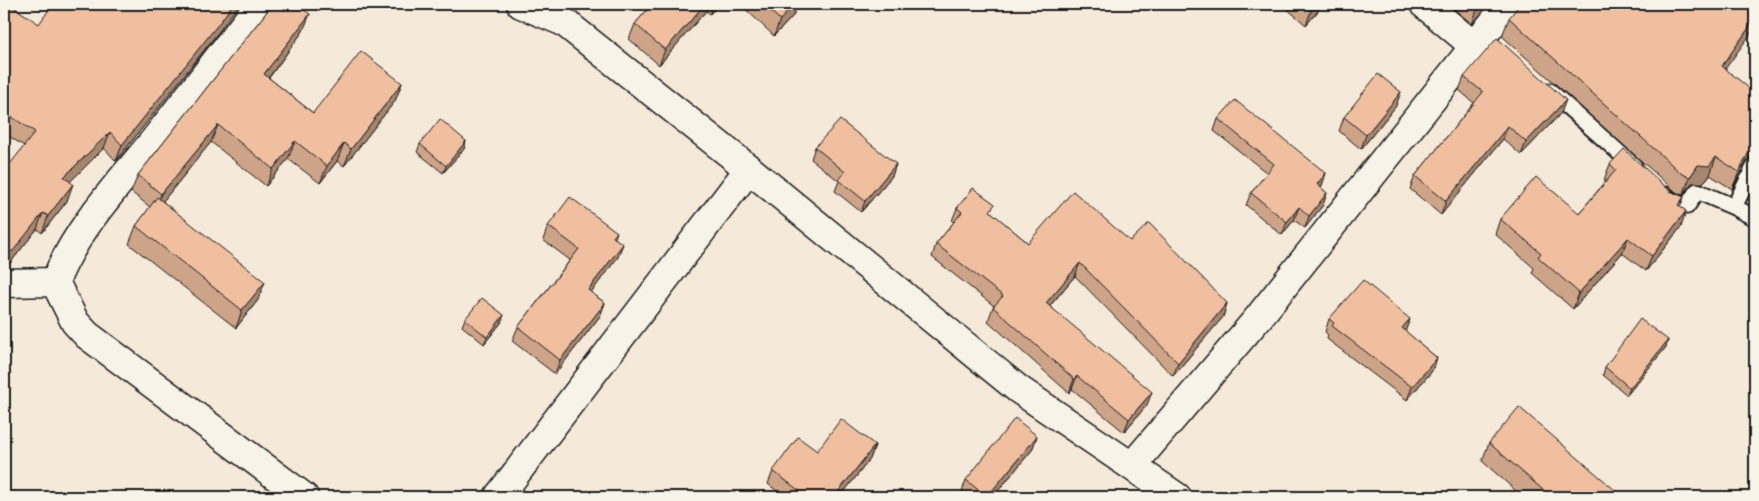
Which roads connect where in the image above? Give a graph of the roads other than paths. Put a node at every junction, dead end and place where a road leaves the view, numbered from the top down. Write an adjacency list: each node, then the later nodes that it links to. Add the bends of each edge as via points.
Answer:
1 (257, 4): 13 (street, via 182,106 88,221)
2 (521, 4): 8 (street, via 564,22)
3 (1424, 4): 5 (street)
4 (1508, 4): 5 (street)
5 (1485, 41): 15 (street)
6 (1542, 84): 9 (lane)
7 (1755, 165): 11 (lane)
8 (749, 169): 15 (street, via 1018,389); 17 (street)
9 (1642, 174)
10 (1657, 187): 11 (lane, via 1671,200 1687,206 1697,191)
11 (1734, 207): 12 (lane)
12 (1755, 218)
13 (55, 282): 14 (street); 16 (street, via 75,322 87,335)
14 (4, 283)
15 (1132, 466): 18 (street)
16 (304, 497)
17 (498, 497)
18 (1178, 497)

